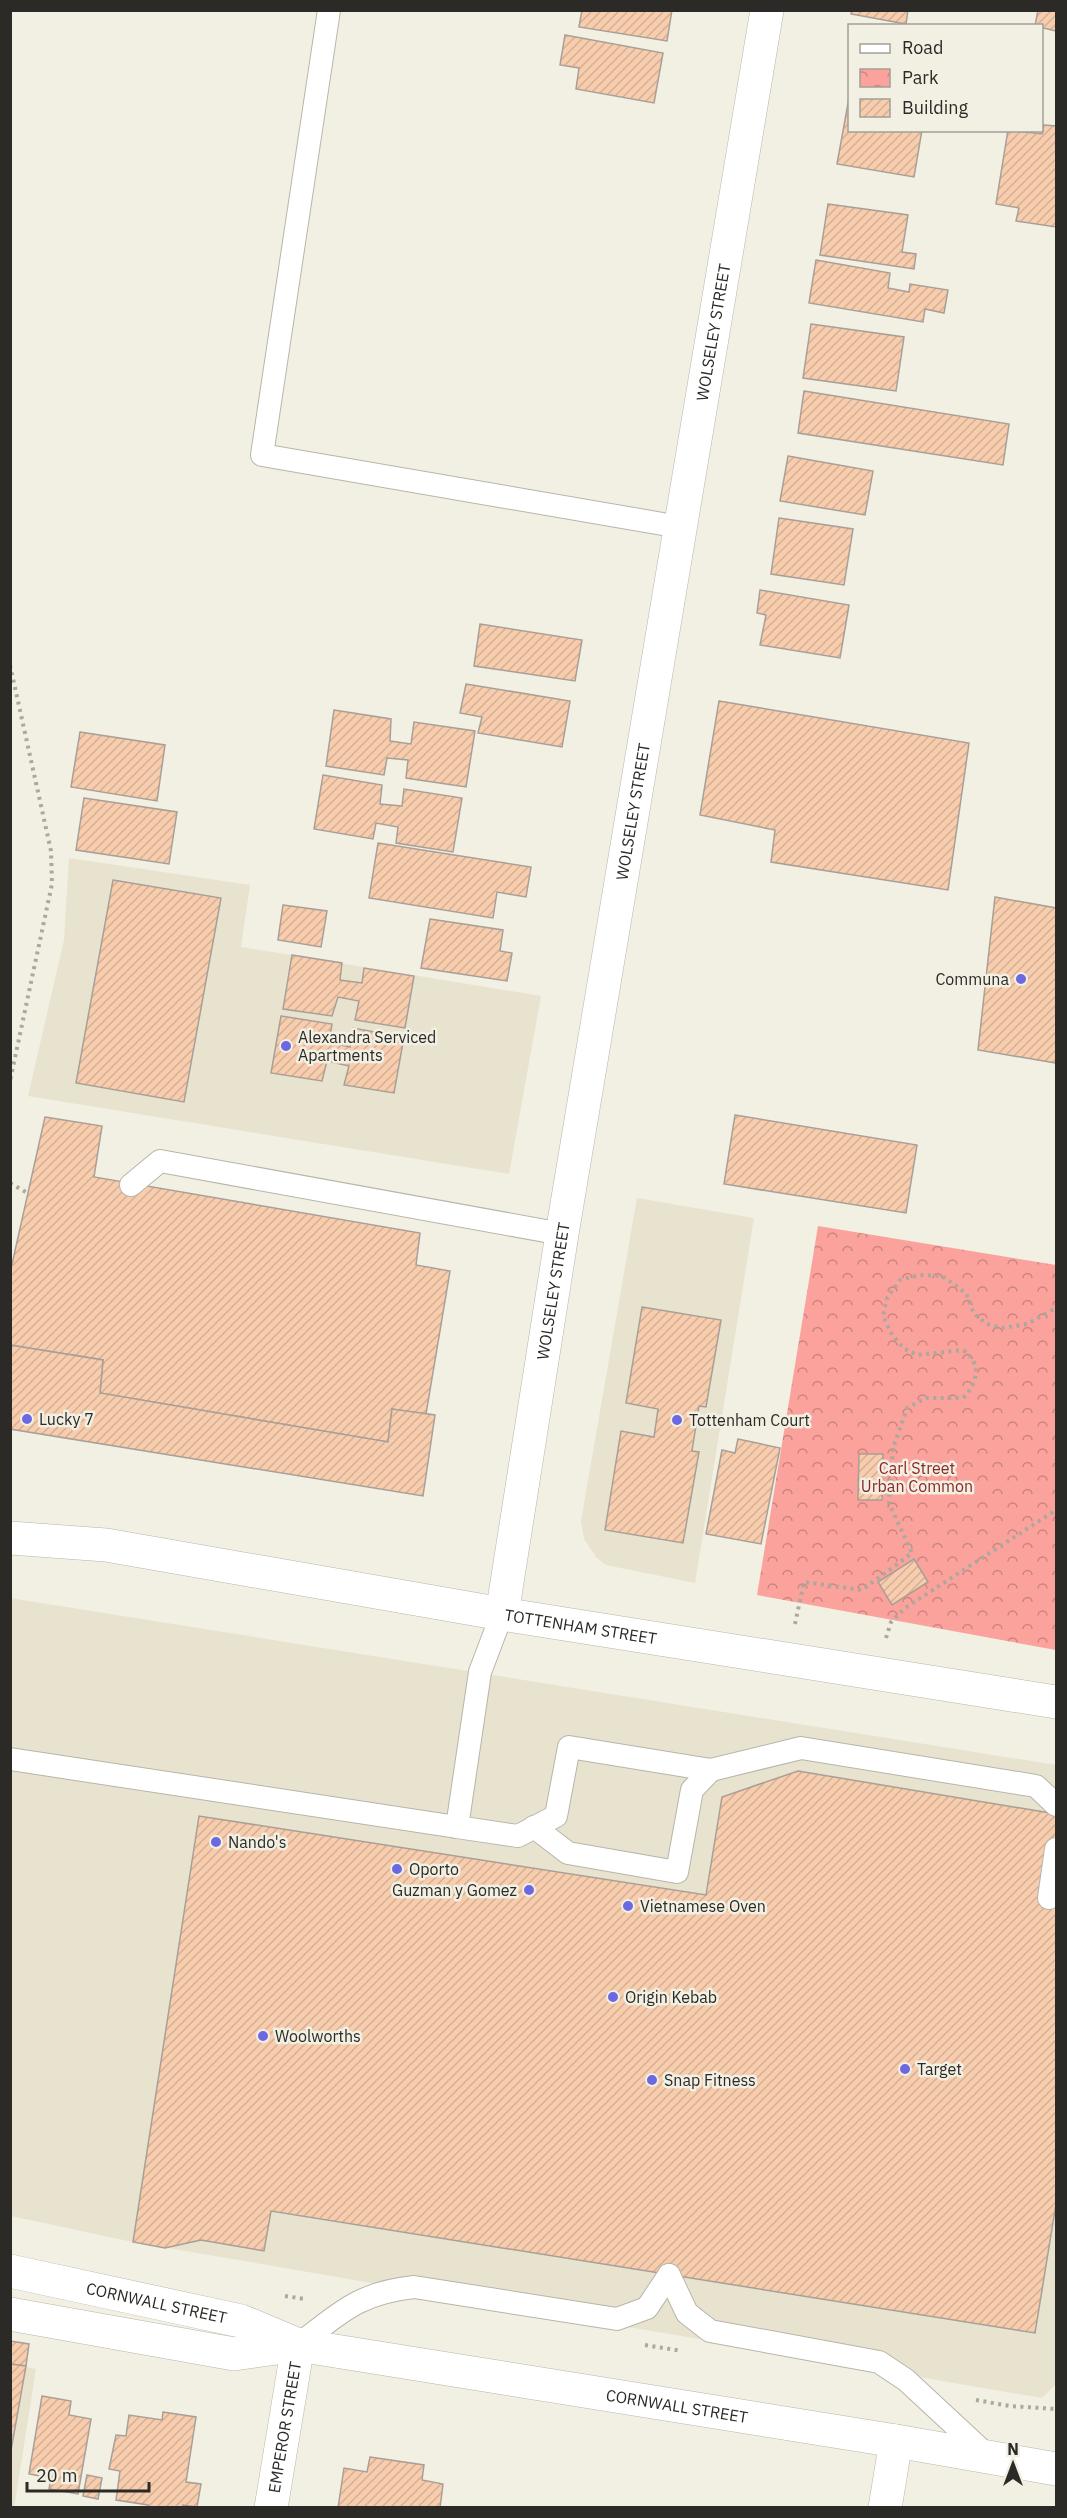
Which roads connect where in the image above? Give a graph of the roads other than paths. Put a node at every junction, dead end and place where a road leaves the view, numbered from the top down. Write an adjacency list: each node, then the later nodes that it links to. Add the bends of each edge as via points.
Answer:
1 (329, 10): 3 (lane, via 262,455)
2 (767, 10): 3 (street, WOLSELEY STREET)
3 (680, 527): 5 (street, WOLSELEY STREET)
4 (131, 1185): 5 (lane, via 160,1161)
5 (562, 1234): 9 (street, WOLSELEY STREET)
6 (10, 1515): 8 (street, TOTTENHAM STREET)
7 (10, 1538): 8 (street, TOTTENHAM STREET)
8 (106, 1545): 9 (street, TOTTENHAM STREET)
9 (502, 1614): 10 (street, TOTTENHAM STREET); 14 (lane, via 480,1672)
10 (1056, 1702)
11 (10, 1759): 14 (lane)
12 (711, 1770): 13 (lane, via 801,1748 1036,1786); 15 (lane, via 569,1747 556,1816); 15 (lane, via 692,1790 677,1872 568,1853)
13 (1056, 1805)
14 (457, 1827): 15 (lane, via 518,1836)
15 (534, 1827)
16 (1056, 1849): 17 (lane)
17 (1049, 1898)
18 (10, 2271): 20 (street, CORNWALL STREET, via 240,2321)
19 (10, 2314): 20 (street, CORNWALL STREET, via 234,2354)
20 (298, 2346): 21 (street, CORNWALL STREET); 22 (lane, via 359,2300 389,2289 414,2287 617,2319 647,2308 669,2275 687,2313 710,2331 879,2362 906,2380); 24 (street, EMPEROR STREET)
21 (896, 2441): 22 (street, CORNWALL STREET); 25 (street)
22 (989, 2457): 23 (street, CORNWALL STREET)
23 (1056, 2469)
24 (271, 2508)
25 (885, 2508)

